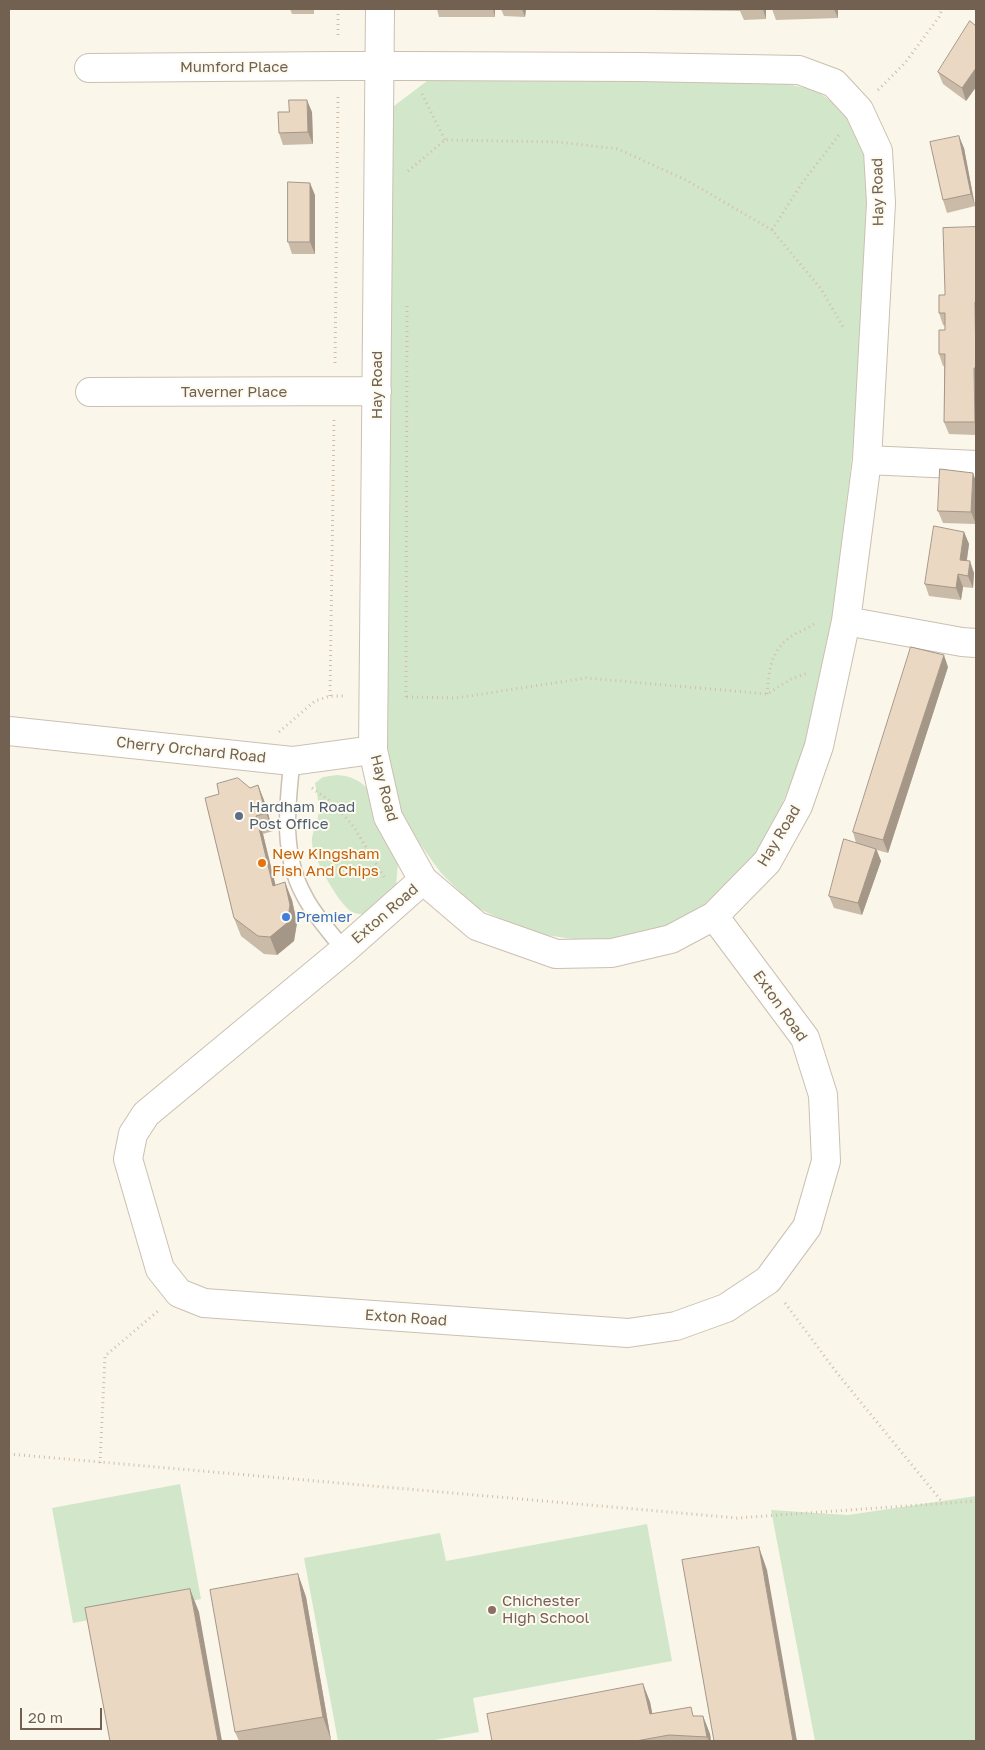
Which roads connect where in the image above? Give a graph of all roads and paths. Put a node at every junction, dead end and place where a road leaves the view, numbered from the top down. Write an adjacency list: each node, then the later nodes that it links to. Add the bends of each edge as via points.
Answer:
1 (338, 9): 4 (path)
2 (380, 9): 5 (street, Hay Road)
3 (942, 9): 8 (path, via 905,63)
4 (338, 66): 5 (street, Mumford Place); 7 (street, Mumford Place); 16 (path)
5 (379, 66): 6 (street, Hay Road); 14 (street, Hay Road)
6 (408, 66): 8 (street, Hay Road, via 799,70 834,83); 9 (path)
7 (89, 68)
8 (859, 110): 11 (path, via 802,183); 17 (street, Hay Road, via 878,150 881,203)
9 (445, 140): 10 (path, via 408,170); 11 (path, via 558,142 618,149 688,180)
10 (408, 180)
11 (772, 230): 13 (path, via 821,289)
12 (408, 299): 26 (path)
13 (848, 339)
14 (377, 391): 16 (street, Taverner Place); 25 (street, Hay Road)
15 (90, 392): 16 (street, Taverner Place)
16 (334, 392): 24 (path)
17 (868, 460): 18 (street); 19 (street, Hay Road)
18 (976, 466)
19 (846, 620): 21 (street); 22 (street, Hay Road)
20 (817, 621): 23 (path, via 789,637 772,656)
21 (976, 643)
22 (835, 673): 23 (path, via 814,670); 32 (street, Hay Road, via 819,746 798,806 767,862)
23 (767, 694): 26 (path, via 586,678 456,698)
24 (330, 696): 25 (path); 29 (path, via 315,701 269,740)
25 (374, 696): 26 (path); 28 (street, Hay Road)
26 (406, 697)
27 (9, 731): 29 (street, Cherry Orchard Road)
28 (373, 750): 29 (street, Cherry Orchard Road); 30 (street, Hay Road, via 388,817)
29 (283, 767): 31 (path, via 334,804 354,827); 33 (lane, via 290,858 304,897)
30 (424, 880): 31 (street, Exton Road); 32 (street, Hay Road, via 477,926 556,954 612,953 671,939)
31 (401, 900): 33 (street, Exton Road)
32 (714, 916): 34 (street, Exton Road, via 805,1038 823,1096 826,1161 807,1226)
33 (344, 950): 35 (street, Exton Road, via 146,1114 133,1134 128,1159 160,1269)
34 (768, 1280): 35 (street, Exton Road, via 726,1308 676,1326 628,1333 204,1303); 39 (path, via 837,1373)
35 (178, 1293): 37 (path, via 105,1356)
36 (9, 1454): 37 (path)
37 (100, 1462): 39 (path, via 737,1518)
38 (976, 1501): 39 (path)
39 (943, 1503)

